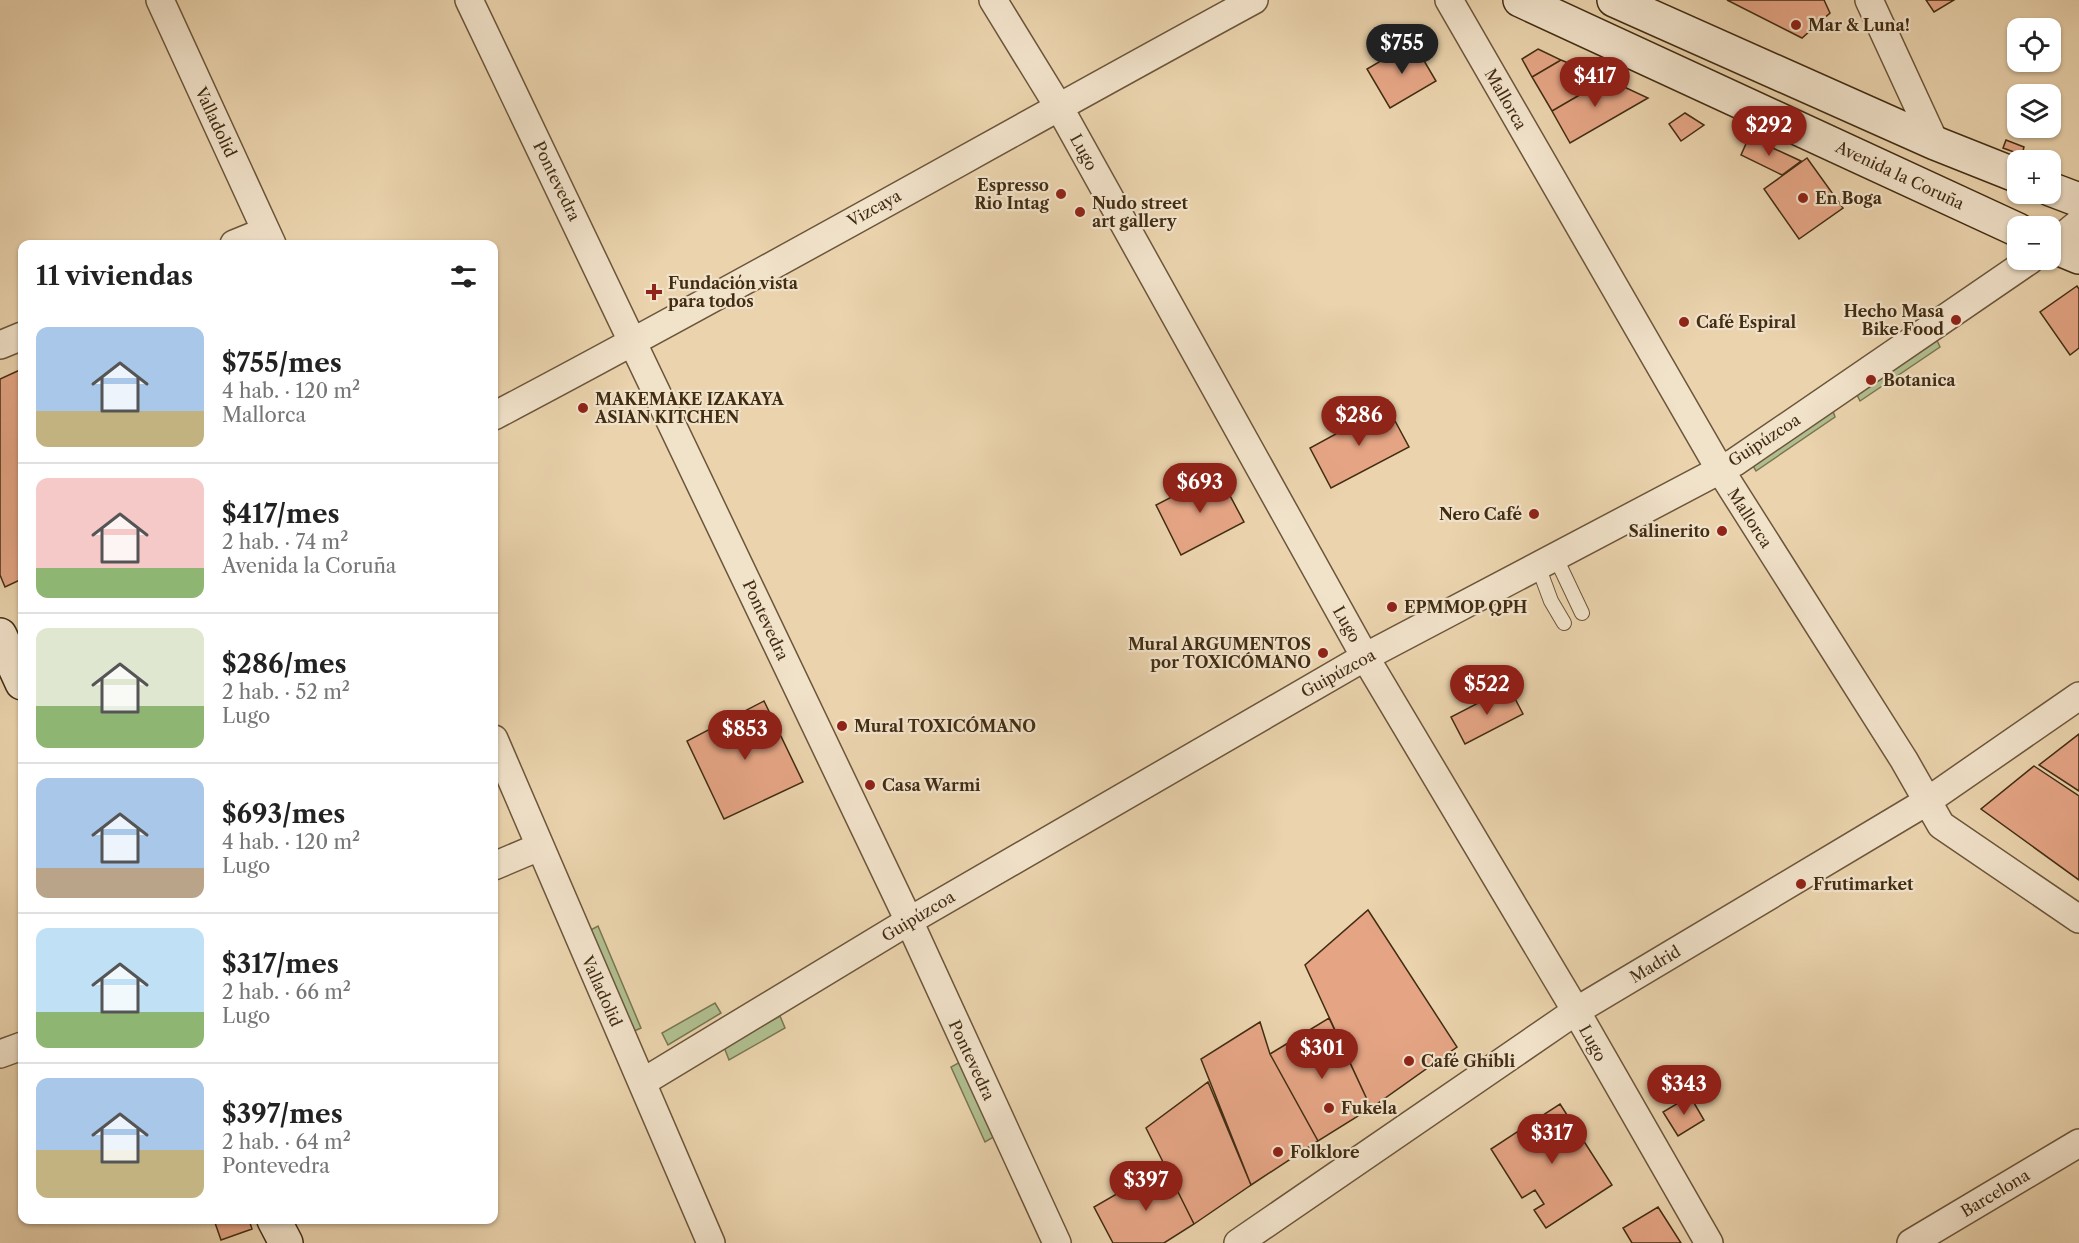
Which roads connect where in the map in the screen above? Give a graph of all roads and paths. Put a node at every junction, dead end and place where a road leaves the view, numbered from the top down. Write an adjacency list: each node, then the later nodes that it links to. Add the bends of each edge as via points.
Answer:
1 (160, 0): 16 (street, Valladolid)
2 (470, 0): 20 (street, Pontevedra)
3 (993, 0): 9 (street, Lugo)
4 (1254, 0): 9 (street, Vizcaya)
5 (1449, 0): 23 (street, Mallorca)
6 (1520, 0): 15 (main road, Avenida la Coruña)
7 (1614, 0): 10 (main road)
8 (1869, 0): 10 (street)
9 (1058, 107): 20 (street, Vizcaya); 28 (street, Lugo)
10 (1935, 142): 11 (main road)
11 (2007, 171)
12 (2061, 193): 13 (main road)
13 (2079, 200)
14 (2079, 222): 17 (street, Guipúzcoa)
15 (2007, 225)
16 (269, 238)
17 (2061, 241)
18 (2023, 270): 23 (street, Guipúzcoa, via 1735,462)
19 (18, 338): 21 (street)
20 (634, 341): 22 (street, Vizcaya); 36 (street, Pontevedra)
21 (0, 345)
22 (498, 414)
23 (1719, 468): 24 (street, Guipúzcoa); 32 (street, Mallorca, via 1904,760)
24 (1547, 561): 25 (lane); 26 (lane, via 1551,601); 28 (street, Guipúzcoa)
25 (1582, 613)
26 (1564, 623)
27 (0, 634): 29 (main road)
28 (1365, 657): 36 (street, Guipúzcoa); 37 (street, Lugo)
29 (18, 674)
30 (2079, 696): 32 (street, Madrid)
31 (498, 749): 33 (street, Valladolid)
32 (1926, 802): 35 (street, Mallorca, via 1941,825); 37 (street, Madrid)
33 (539, 847): 34 (street); 40 (street, Valladolid)
34 (498, 864)
35 (2079, 919)
36 (909, 921): 40 (street, Guipúzcoa); 45 (street, Pontevedra)
37 (1576, 1011): 46 (street, Madrid); 47 (street, Lugo)
38 (18, 1047): 39 (street)
39 (0, 1054)
40 (643, 1082): 44 (street, Valladolid)
41 (2079, 1143): 48 (street, Barcelona)
42 (276, 1224): 43 (main road)
43 (286, 1243)
44 (711, 1243)
45 (1056, 1243)
46 (1238, 1243)
47 (1709, 1243)
48 (1911, 1243)

